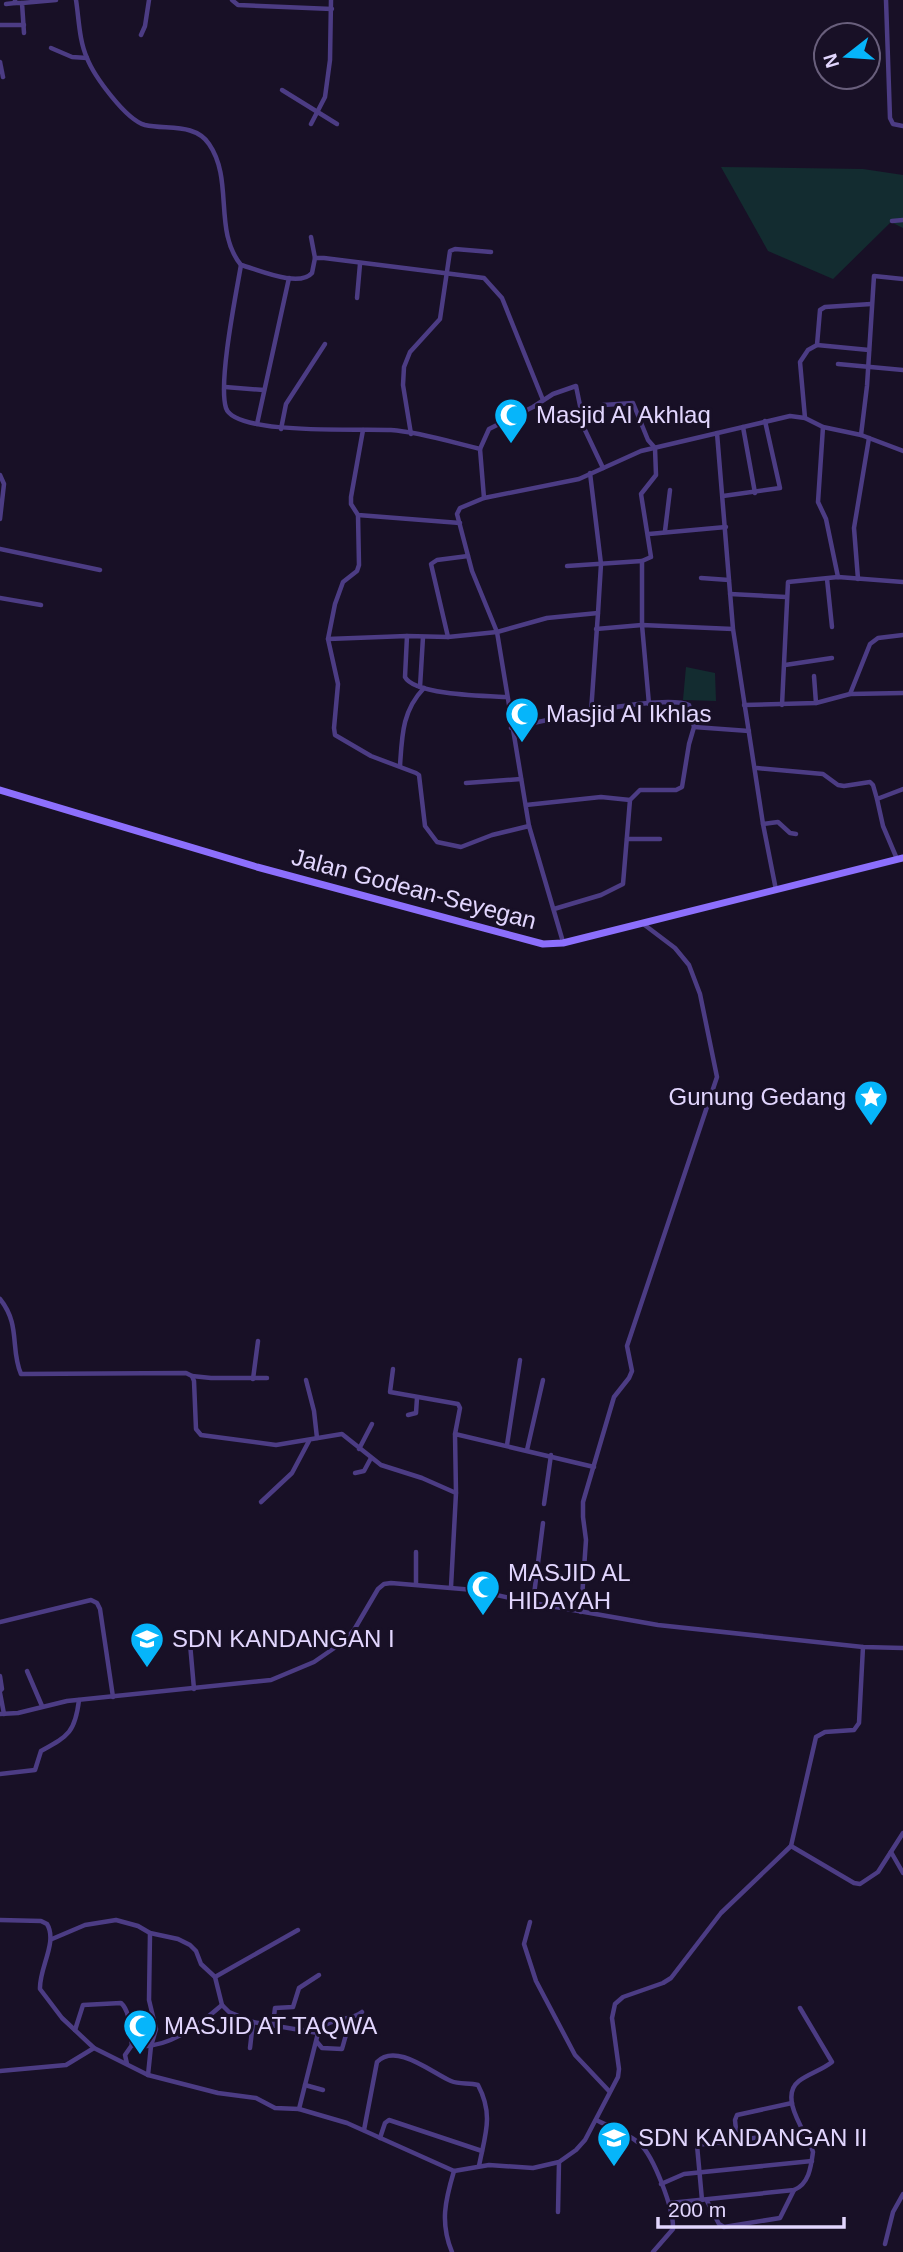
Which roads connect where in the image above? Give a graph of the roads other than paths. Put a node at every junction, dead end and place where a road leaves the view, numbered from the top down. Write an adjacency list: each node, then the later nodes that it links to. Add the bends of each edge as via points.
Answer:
1 (56, 0): 8 (street)
2 (76, 0): 17 (street)
3 (149, 0): 15 (street)
4 (232, 0): 9 (street, via 238,5)
5 (331, 0): 11 (street)
6 (886, 0): 24 (street, via 890,118 895,125)
7 (15, 2): 8 (street); 10 (street)
8 (22, 3): 12 (street)
9 (274, 3): 11 (street)
10 (6, 4)
11 (332, 9): 21 (street, via 325,97)
12 (24, 24): 13 (street); 14 (street)
13 (0, 25)
14 (24, 33)
15 (141, 35)
16 (51, 48): 17 (street)
17 (87, 58): 31 (street, via 133,119 187,129 206,140 222,176 230,248)
18 (0, 62): 19 (street)
19 (3, 77)
20 (282, 90): 21 (street)
21 (317, 112): 22 (street); 23 (street)
22 (311, 124)
23 (337, 124)
24 (903, 125)
25 (903, 220): 26 (street)
26 (891, 221)
27 (311, 237): 29 (street)
28 (491, 252): 32 (street, via 452,249)
29 (315, 258): 30 (street); 33 (street, via 310,276)
30 (360, 264): 32 (street); 35 (street)
31 (242, 265): 33 (street); 43 (street)
32 (448, 272): 45 (street, via 484,278 502,298); 55 (street, via 440,319 410,352 404,367)
33 (289, 278): 44 (street)
34 (903, 279): 36 (street, via 874,276)
35 (357, 298)
36 (871, 304): 38 (street, via 822,308); 39 (street)
37 (325, 344): 52 (street, via 286,404)
38 (817, 345): 39 (street); 47 (street, via 800,362)
39 (869, 350): 41 (street)
40 (838, 364): 41 (street)
41 (869, 366): 42 (street); 56 (street)
42 (903, 370)
43 (225, 387): 44 (street); 49 (street, via 229,413)
44 (264, 390): 49 (street)
45 (543, 400): 59 (street, via 489,429); 61 (street, via 577,386 585,430)
46 (603, 405): 58 (street, via 634,403)
47 (805, 418): 48 (street, via 790,415); 50 (street)
48 (765, 421): 51 (street); 65 (street, via 780,488)
49 (257, 424): 52 (street)
50 (824, 427): 56 (street); 80 (street, via 818,502)
51 (743, 428): 54 (street); 65 (street)
52 (281, 429): 53 (street)
53 (363, 430): 55 (street); 68 (street, via 351,496)
54 (717, 433): 58 (street); 66 (street)
55 (411, 434): 59 (street)
56 (861, 435): 57 (street)
57 (869, 438): 60 (street); 83 (street, via 854,528)
58 (654, 448): 61 (street); 73 (street, via 656,475 641,494)
59 (480, 449): 67 (street)
60 (903, 450)
61 (603, 468): 62 (street)
62 (590, 473): 67 (street); 77 (street)
63 (0, 475): 69 (street, via 4,484)
64 (670, 490): 72 (street)
65 (755, 493): 66 (street)
66 (723, 496): 71 (street)
67 (484, 498): 70 (street, via 458,509)
68 (358, 515): 70 (street); 100 (street, via 359,565 343,582)
69 (0, 519)
70 (460, 523): 75 (street)
71 (726, 527): 72 (street); 84 (street)
72 (665, 531): 73 (street)
73 (649, 534): 76 (street, via 651,557)
74 (0, 549): 79 (street)
75 (468, 556): 95 (street); 99 (street, via 431,564)
76 (642, 561): 77 (street); 91 (street)
77 (601, 564): 78 (street); 90 (street)
78 (567, 566)
79 (100, 570)
80 (838, 577): 82 (street); 83 (street)
81 (701, 578): 84 (street)
82 (827, 579): 87 (street, via 788,582); 92 (street)
83 (858, 579): 85 (street)
84 (729, 580): 86 (street)
85 (903, 582)
86 (730, 594): 87 (street); 94 (street)
87 (786, 597): 102 (street)
88 (0, 598): 89 (street)
89 (41, 605)
90 (598, 613): 93 (street); 95 (street, via 547,618)
91 (642, 625): 93 (street); 94 (street); 109 (street)
92 (832, 627)
93 (596, 629): 112 (street)
94 (733, 629): 110 (street)
95 (496, 632): 99 (street); 107 (street)
96 (903, 635): 106 (street, via 873,640)
97 (407, 636): 98 (street); 100 (street); 104 (street, via 405,677)
98 (423, 637): 99 (street); 104 (street)
99 (448, 637)
100 (328, 639): 116 (street, via 338,684 335,735)
101 (832, 657): 102 (street)
102 (785, 665): 111 (street)
103 (814, 676): 108 (street)
104 (422, 687): 107 (street); 116 (street, via 404,716)
105 (903, 693): 106 (street)
106 (850, 694): 108 (street)
107 (506, 697): 114 (street)
108 (816, 703): 111 (street)
109 (649, 704): 112 (street); 113 (street, via 686,704)
110 (744, 705): 111 (street); 115 (street)
111 (782, 705)
112 (591, 712): 114 (street)
113 (694, 727): 115 (street); 123 (street, via 681,789 640,790)
114 (511, 729): 118 (street)
115 (749, 731): 117 (street)
116 (400, 766): 126 (street, via 419,775 425,826 437,842 461,847)
117 (756, 768): 122 (street, via 823,774 844,786 870,782); 125 (street)
118 (521, 779): 119 (street); 124 (street)
119 (466, 783)
120 (903, 789): 122 (street)
121 (0, 790): 134 (main road, Jalan Godean-Seyegan, via 509,936 543,944)
122 (877, 799): 130 (street, via 883,826)
123 (631, 800): 124 (street, via 601,797); 128 (street)
124 (526, 805): 126 (street)
125 (763, 824): 127 (street, via 778,822); 131 (street)
126 (529, 826): 132 (street)
127 (796, 834)
128 (627, 839): 129 (street); 132 (street, via 623,884)
129 (660, 839)
130 (900, 859): 131 (main road, Jalan Godean-Seyegan)
131 (776, 891): 133 (main road, Jalan Godean-Seyegan)
132 (554, 909): 134 (street)
133 (642, 923): 134 (main road, Jalan Godean-Seyegan); 155 (street, via 676,948 689,965 718,1077 627,1346 632,1371 614,1397)
134 (563, 943)
135 (0, 1299): 139 (street, via 16,1335 21,1374)
136 (258, 1341): 141 (street)
137 (520, 1360): 150 (street)
138 (393, 1369): 144 (street, via 390,1392)
139 (192, 1376): 141 (street); 149 (street, via 199,1434 275,1446)
140 (267, 1378): 141 (street)
141 (253, 1379)
142 (306, 1380): 148 (street)
143 (543, 1380): 152 (street)
144 (417, 1398): 145 (street, via 416,1413); 147 (street, via 458,1404)
145 (408, 1415)
146 (372, 1424): 151 (street)
147 (455, 1434): 150 (street); 157 (street)
148 (317, 1438): 149 (street); 151 (street, via 342,1434)
149 (309, 1441): 158 (street, via 292,1474)
150 (507, 1445): 152 (street)
151 (359, 1449): 154 (street)
152 (527, 1450): 153 (street)
153 (551, 1455): 155 (street); 159 (street)
154 (371, 1458): 156 (street, via 364,1471); 157 (street)
155 (594, 1467): 165 (street, via 582,1509 586,1540)
156 (355, 1473)
157 (456, 1493): 163 (street)
158 (261, 1502)
159 (544, 1504)
160 (543, 1523): 164 (street)
161 (416, 1552): 162 (street)
162 (416, 1584): 163 (street); 172 (street, via 380,1586 349,1636 314,1662 262,1683)
163 (451, 1587): 164 (street)
164 (533, 1604): 165 (street)
165 (581, 1612): 168 (street)
166 (0, 1622): 174 (street, via 94,1601 100,1609)
167 (190, 1632): 172 (street)
168 (863, 1647): 169 (street); 180 (street, via 859,1723 854,1730 825,1732 814,1740)
169 (903, 1648)
170 (27, 1671): 176 (street)
171 (0, 1676): 173 (street)
172 (194, 1689): 174 (street)
173 (0, 1692): 177 (street)
174 (113, 1696): 175 (street)
175 (79, 1700): 176 (street); 178 (street, via 65,1738 41,1751 35,1770)
176 (42, 1706): 177 (street)
177 (2, 1714)
178 (0, 1774)
179 (903, 1833): 181 (street)
180 (792, 1846): 181 (street, via 860,1884 878,1872); 208 (street, via 720,1913 671,1978 615,2004 612,2018 619,2069)
181 (891, 1852): 182 (street)
182 (903, 1873)
183 (0, 1920): 187 (street, via 41,1921 50,1928)
184 (530, 1922): 208 (street, via 524,1944 536,1981 575,2055)
185 (298, 1930): 189 (street)
186 (150, 1933): 187 (street, via 116,1920 85,1925); 189 (street, via 190,1945); 200 (street, via 149,2000 156,2029)
187 (52, 1939): 196 (street, via 40,1989)
188 (319, 1975): 195 (street, via 299,1988 293,2007 275,2008)
189 (215, 1977): 190 (street)
190 (222, 2005): 194 (street); 200 (street, via 186,2033)
191 (800, 2008): 209 (street, via 832,2062 796,2084)
192 (362, 2011): 193 (street)
193 (351, 2017): 197 (street); 198 (street, via 342,2049 322,2048)
194 (253, 2022): 195 (street); 202 (street)
195 (273, 2024): 197 (street)
196 (75, 2030): 199 (street, via 83,2005 121,2003 128,2014); 201 (street)
197 (317, 2032): 198 (street)
198 (317, 2042): 206 (street)
199 (132, 2045): 200 (street); 203 (street, via 125,2055)
200 (151, 2046): 205 (street)
201 (94, 2048): 203 (street); 204 (street, via 66,2065)
202 (250, 2048)
203 (127, 2064): 205 (street)
204 (0, 2071)
205 (148, 2075): 210 (street, via 256,2098 275,2108)
206 (305, 2085): 207 (street); 210 (street)
207 (323, 2090)
208 (609, 2091): 211 (street)
209 (792, 2103): 213 (street); 215 (street, via 737,2115)
210 (299, 2109): 212 (street)
211 (596, 2120): 218 (street, via 585,2140); 222 (street, via 643,2147)
212 (364, 2130): 214 (street); 216 (street, via 377,2062 397,2056 454,2082 478,2085 488,2128)
213 (802, 2133): 215 (street); 217 (street, via 812,2148)
214 (380, 2138): 216 (street, via 389,2120); 220 (street)
215 (737, 2140): 221 (street, via 697,2145)
216 (482, 2151): 219 (street)
217 (812, 2161): 221 (street); 223 (street, via 806,2180)
218 (559, 2162): 219 (street, via 533,2168); 227 (street)
219 (479, 2166): 220 (street)
220 (453, 2171): 229 (street, via 444,2226)
221 (698, 2172): 222 (street); 225 (street)
222 (662, 2184): 226 (street)
223 (794, 2190): 225 (street); 225 (street, via 780,2218 724,2227)
224 (903, 2194): 228 (street)
225 (704, 2200): 226 (street)
226 (670, 2203): 230 (street, via 673,2229)
227 (558, 2212)
228 (884, 2244)
229 (452, 2252)
230 (653, 2252)

